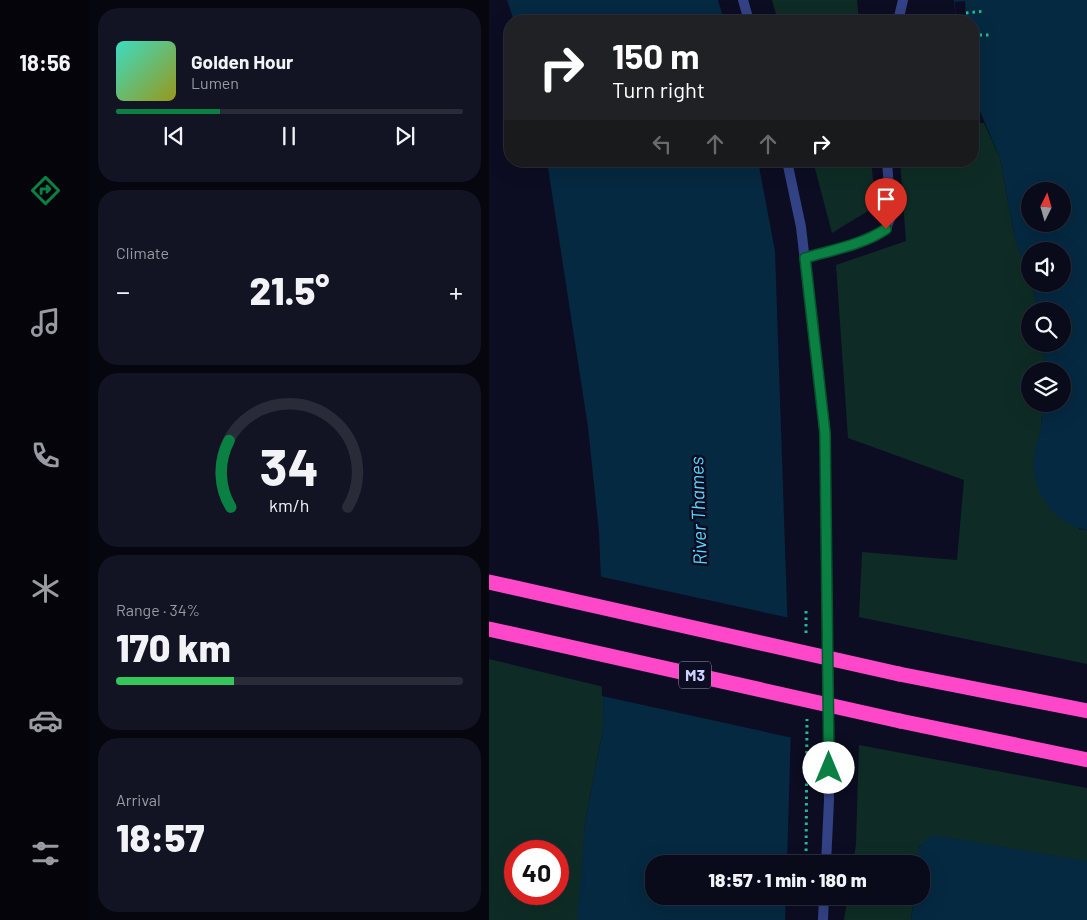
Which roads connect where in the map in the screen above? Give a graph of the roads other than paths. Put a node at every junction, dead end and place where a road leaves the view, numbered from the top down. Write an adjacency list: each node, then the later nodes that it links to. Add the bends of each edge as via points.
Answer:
1 (743, 0): 3 (street)
2 (903, 0): 4 (street)
3 (747, 15)
4 (899, 15)
5 (788, 167): 7 (street)
6 (887, 167): 7 (street, via 891,216 886,229 853,245)
7 (805, 258): 12 (street, via 825,433 829,791)
8 (489, 582): 10 (highway, bridge, via 899,674)
9 (489, 629): 11 (highway, M3, bridge)
10 (1087, 711)
11 (1087, 760)
12 (826, 855)
13 (824, 905): 14 (street)
14 (823, 920)

